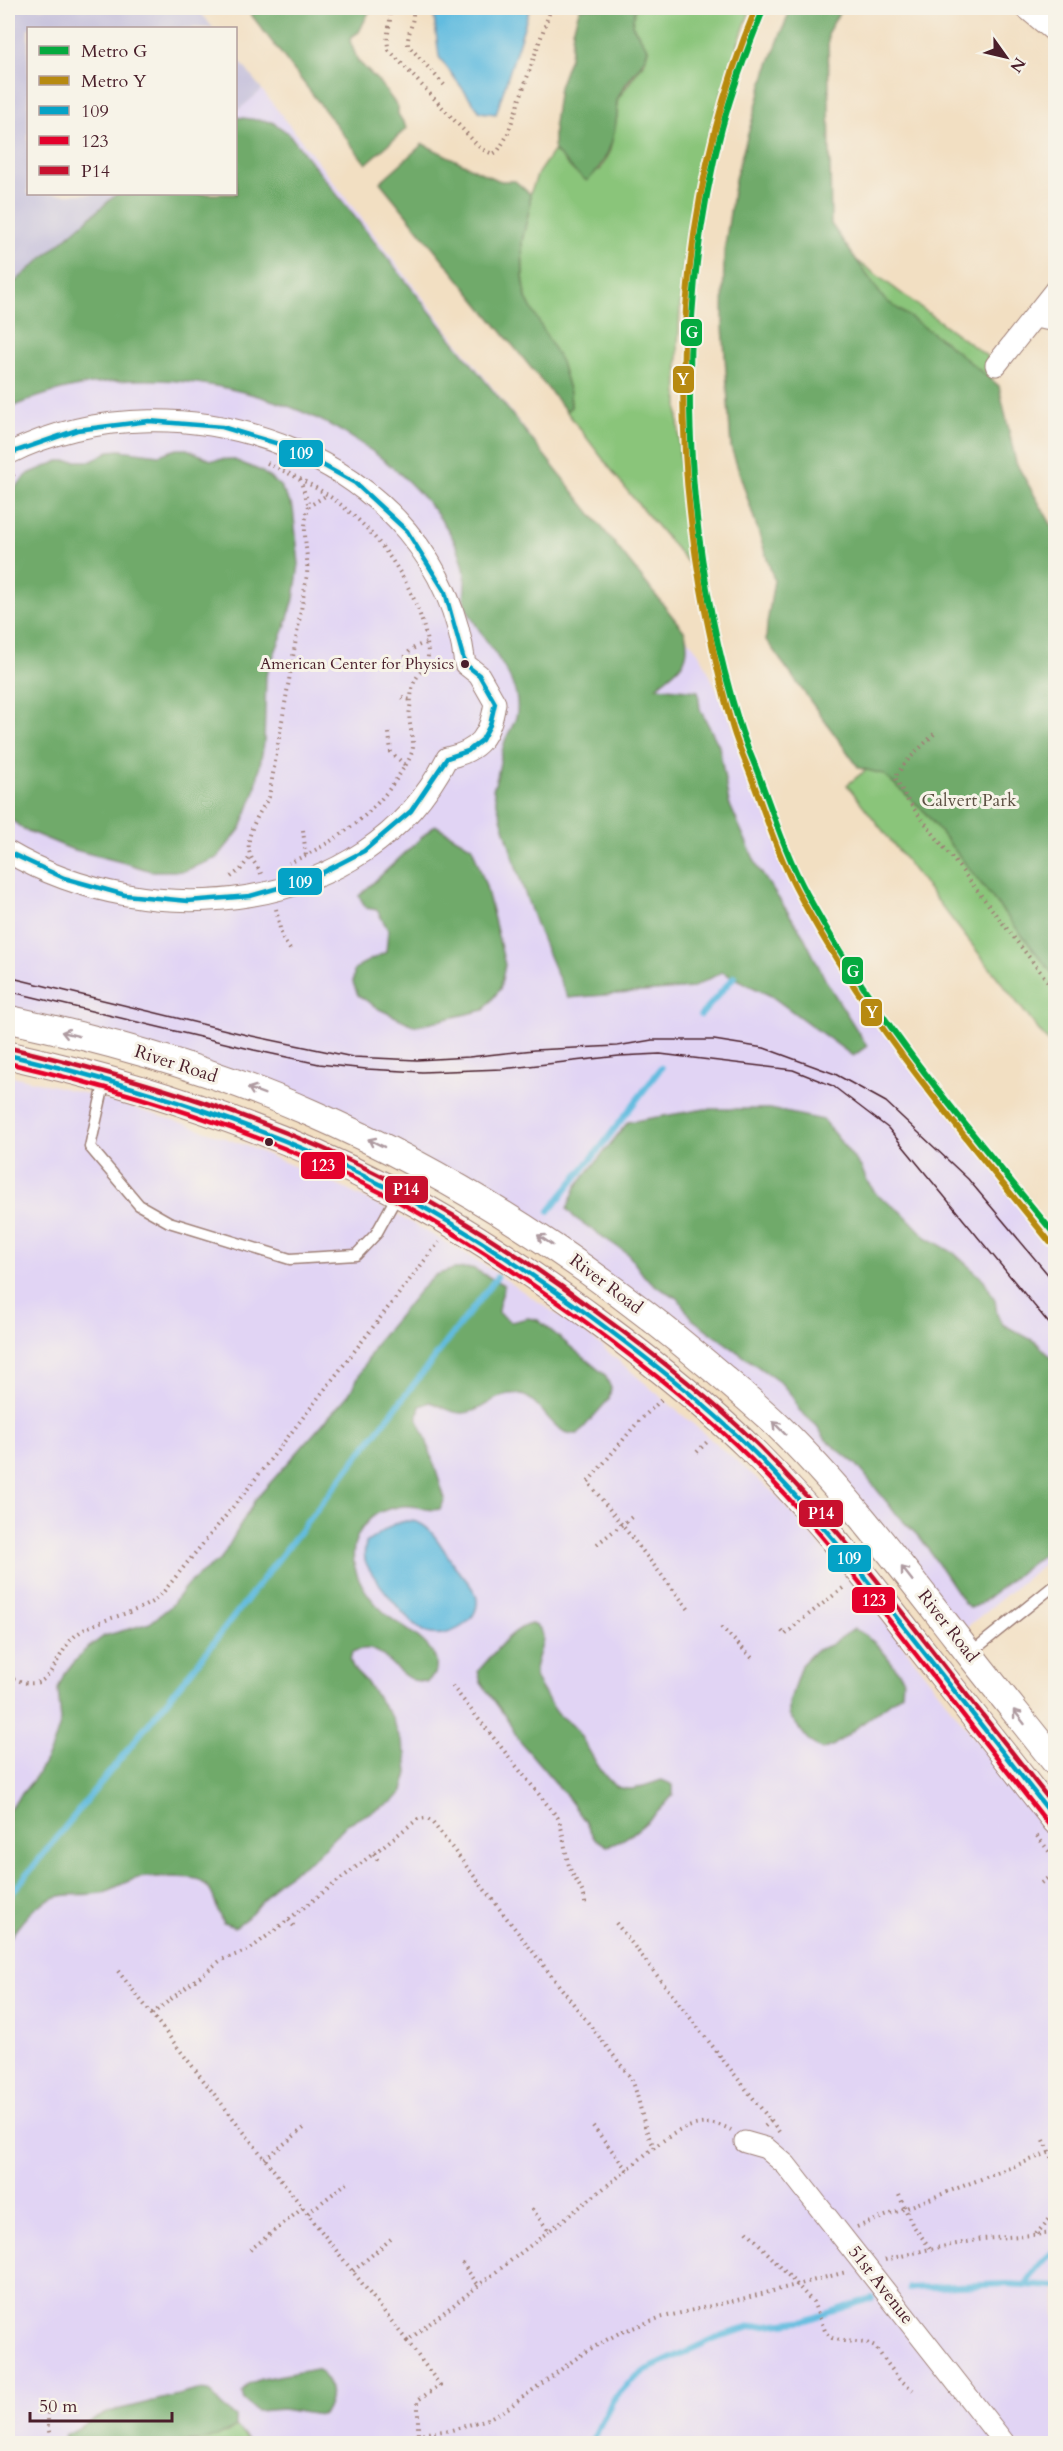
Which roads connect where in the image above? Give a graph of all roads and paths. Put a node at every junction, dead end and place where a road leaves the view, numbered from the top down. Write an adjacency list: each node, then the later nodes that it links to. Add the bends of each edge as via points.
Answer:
1 (389, 8): 3 (path, via 389,50 486,153 493,154 501,147)
2 (412, 8): 6 (path, via 408,45)
3 (551, 8)
4 (1026, 8): 5 (street)
5 (1056, 33)
6 (446, 87)
7 (1056, 289): 8 (street)
8 (1034, 317): 9 (street); 10 (street)
9 (1056, 321)
10 (996, 365)
11 (8, 454): 33 (street, via 60,433 127,422 189,423 250,434 304,454 354,483 402,525 433,565 454,612 465,664 479,675 495,703 487,735 463,755 447,758 414,808 372,846 328,872)
12 (266, 463): 15 (path)
13 (24, 469): 14 (path)
14 (8, 478)
15 (300, 479): 16 (path); 17 (path)
16 (327, 495): 17 (path); 18 (path, via 346,509 388,554 417,607)
17 (309, 506): 27 (path, via 303,529 309,558 290,678 269,797 255,821 248,848)
18 (426, 643): 19 (path, via 410,650); 21 (path, via 426,667 414,685)
19 (400, 668)
20 (402, 698): 21 (path)
21 (411, 700): 24 (path, via 408,719 414,743)
22 (388, 733): 24 (path, via 391,752)
23 (934, 734): 35 (path, via 895,777 908,801)
24 (405, 765): 28 (path, via 379,802 360,820)
25 (303, 830): 28 (path)
26 (8, 852): 33 (street, via 70,881 168,901 210,901)
27 (250, 856): 32 (path, via 242,869 225,880); 33 (path)
28 (306, 856): 29 (path)
29 (287, 864)
30 (270, 870): 33 (path)
31 (252, 875): 33 (path)
32 (243, 877)
33 (265, 882): 34 (path, via 282,938)
34 (292, 952)
35 (1056, 992)
36 (8, 1019): 56 (street, River Road, one-way to 36, via 866,1522 779,1427 647,1315 514,1220 393,1152 307,1111 120,1046)
37 (8, 1055): 38 (street, River Road)
38 (105, 1080): 39 (street, River Road, via 254,1129); 39 (lane, via 90,1147 139,1205 169,1222 290,1259 356,1255 376,1234)
39 (398, 1194): 61 (street, River Road, via 515,1262 568,1300 665,1372 754,1453 848,1556)
40 (443, 1236): 58 (path, via 160,1596 78,1634 41,1682 30,1684)
41 (655, 1395): 47 (path, via 663,1401 639,1422 588,1482)
42 (699, 1433): 43 (path)
43 (708, 1440): 44 (path); 45 (path)
44 (715, 1448)
45 (697, 1452)
46 (633, 1516): 47 (path)
47 (622, 1525): 48 (path); 53 (path)
48 (597, 1544)
49 (837, 1580): 51 (path)
50 (1056, 1584): 56 (lane)
51 (843, 1588): 52 (path); 55 (path, via 785,1635)
52 (850, 1596)
53 (690, 1611)
54 (721, 1627): 57 (path)
55 (782, 1631)
56 (969, 1654): 60 (street, River Road, one-way to 56)
57 (753, 1659)
58 (8, 1677)
59 (452, 1686): 67 (path, via 558,1818)
60 (1056, 1763)
61 (1045, 1827): 63 (path)
62 (373, 1854): 64 (path); 68 (path); 77 (path, via 418,1819 432,1822 631,2078)
63 (1056, 1860)
64 (380, 1863)
65 (1056, 1872): 66 (path)
66 (1041, 1883)
67 (585, 1906)
68 (289, 1920): 70 (path); 72 (path, via 249,1950 221,1960)
69 (616, 1923): 76 (path, via 771,2121)
70 (296, 1929)
71 (118, 1971): 72 (path)
72 (152, 2014): 80 (path)
73 (593, 2126): 82 (path)
74 (304, 2128): 80 (path)
75 (1044, 2140): 79 (path)
76 (745, 2142): 77 (path, via 729,2128 710,2123 685,2127); 99 (street, 51st Avenue, via 777,2155)
77 (655, 2147): 82 (path)
78 (1056, 2150): 79 (path)
79 (1050, 2152): 81 (path); 86 (path)
80 (265, 2159): 85 (path)
81 (1056, 2166)
82 (627, 2170): 91 (path)
83 (348, 2182): 89 (path)
84 (899, 2195): 86 (path)
85 (303, 2208): 89 (path); 97 (path)
86 (904, 2208): 90 (path); 96 (path)
87 (532, 2209): 91 (path)
88 (1056, 2212): 94 (path)
89 (308, 2213): 100 (path)
90 (856, 2228)
91 (549, 2231): 102 (path)
92 (747, 2231): 101 (path)
93 (1056, 2233): 94 (path)
94 (1035, 2235): 96 (path)
95 (391, 2239): 100 (path)
96 (930, 2249): 99 (path)
97 (250, 2250)
98 (462, 2263): 102 (path)
99 (867, 2266): 101 (path); 107 (street, 51st Avenue)
100 (353, 2271): 103 (path)
101 (796, 2284): 103 (path, via 659,2318 619,2333 585,2352 508,2408 452,2430 418,2434 418,2400 440,2385); 104 (path, via 813,2302 826,2333 832,2338 875,2347 899,2379)
102 (479, 2286): 103 (path)
103 (407, 2341)
104 (913, 2390)
105 (48, 2407): 106 (path)
106 (52, 2444)
107 (1005, 2444)

